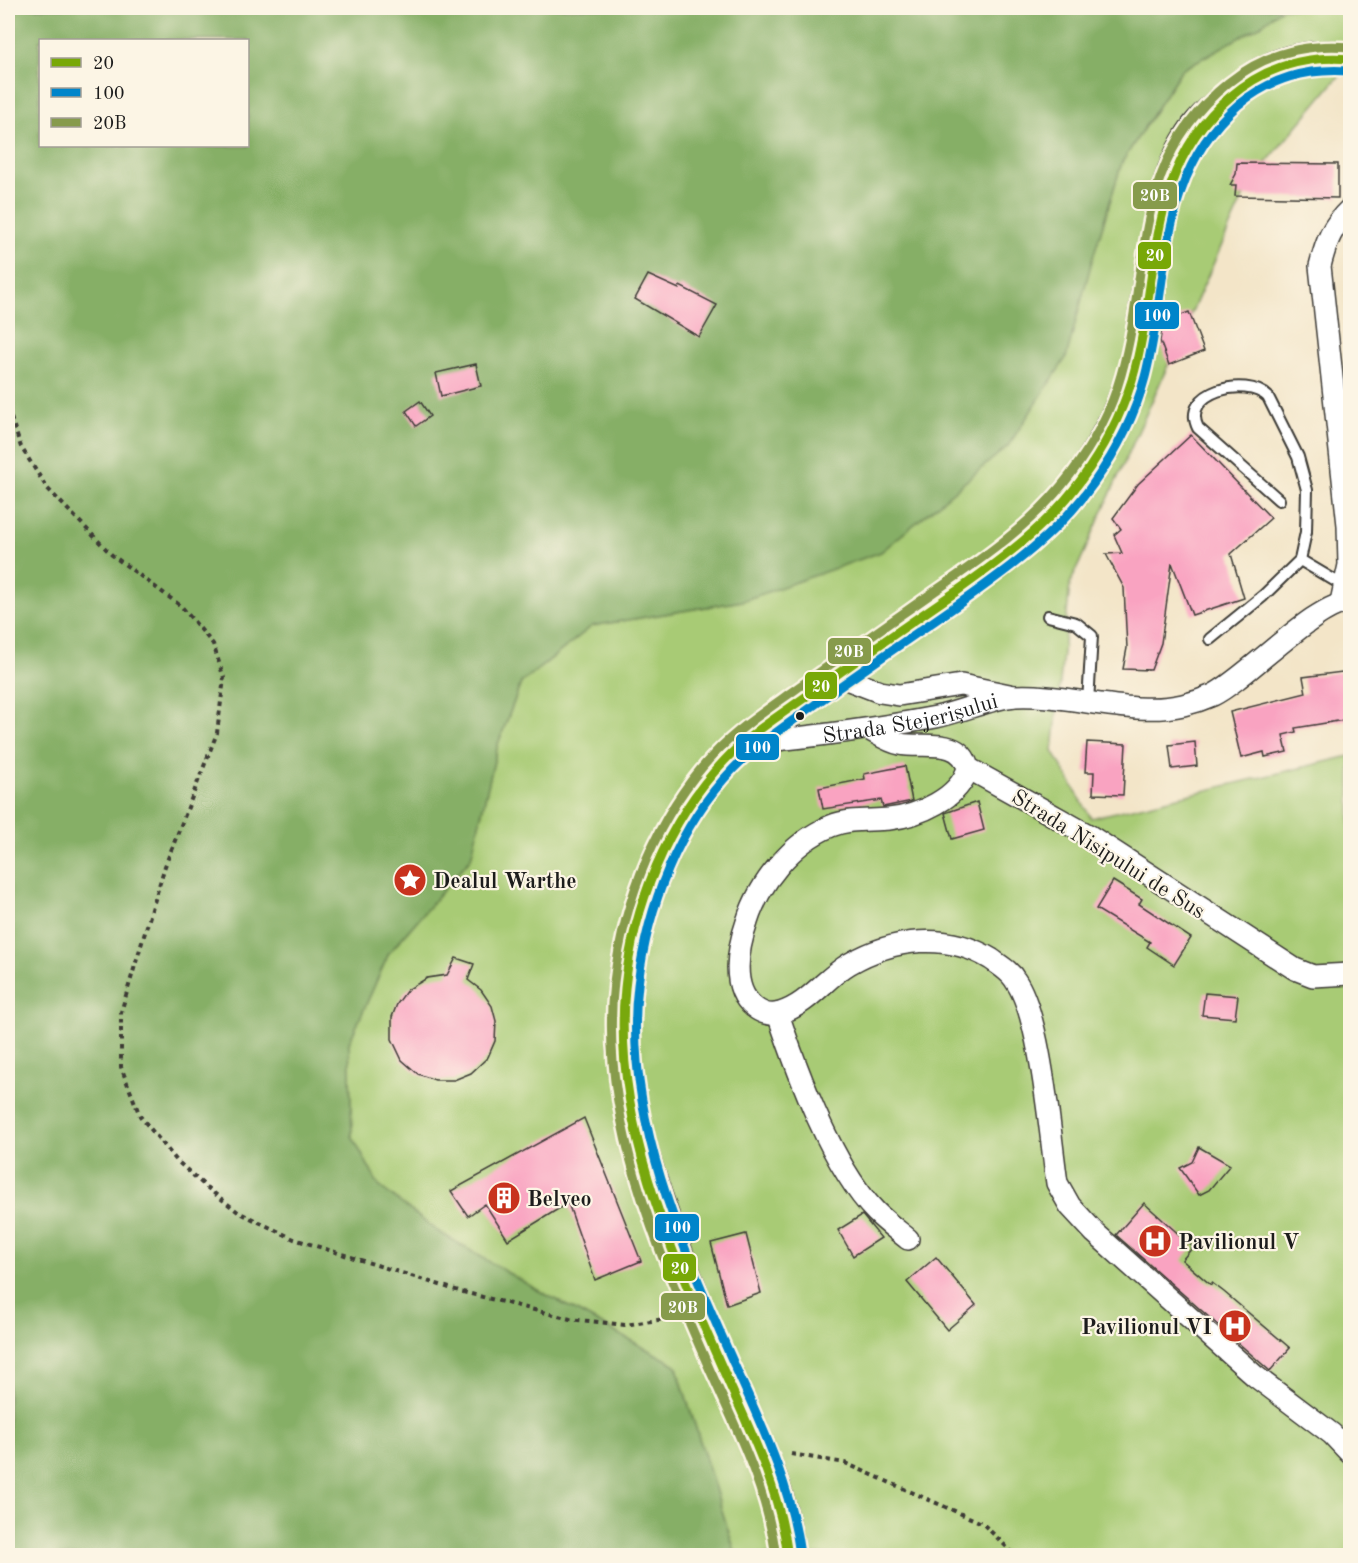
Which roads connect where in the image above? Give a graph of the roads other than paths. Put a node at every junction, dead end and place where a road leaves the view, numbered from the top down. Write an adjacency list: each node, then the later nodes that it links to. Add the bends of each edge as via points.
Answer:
1 (1350, 59): 8 (main road, via 1303,58 1271,68 1245,84 1198,128 1178,162 1167,199 1132,377 1103,446 1078,484 1023,539 974,578)
2 (1350, 209): 5 (street, via 1326,241 1320,266 1348,525)
3 (1279, 500): 4 (lane, via 1198,428 1194,410 1199,402 1236,387 1251,387 1268,397 1298,458 1307,490 1306,532)
4 (1300, 560): 5 (lane); 7 (lane)
5 (1345, 597): 10 (street, Strada Stejerișului, via 1213,694 1183,705 1157,708)
6 (1048, 616): 10 (lane, via 1076,623 1092,636)
7 (1210, 639)
8 (836, 675): 9 (street, via 899,695 960,685); 12 (main road)
9 (1014, 696): 10 (street, Strada Stejerișului); 11 (street, Strada Stejerișului, via 957,713)
10 (1088, 702)
11 (870, 730): 12 (street, Strada Stejerișului); 13 (street, Strada Nisipului de Sus, via 899,744 948,748 963,756)
12 (745, 743): 18 (main road, via 722,763 697,796 660,859 634,939 625,985 623,1031 626,1086 650,1186 698,1314 759,1449 786,1525)
13 (968, 768): 14 (street, Strada Nisipului de Sus, via 1090,836 1296,969 1313,976); 15 (street, via 960,787 925,809 890,819 848,820 830,826 808,838 773,872 747,922 738,966 748,1003 758,1010)
14 (1350, 974)
15 (778, 1014): 16 (street, via 799,1076 849,1176 876,1211); 17 (street, via 803,1002 850,963 910,942 942,941 972,947 1000,965 1015,979 1033,1024 1057,1183 1070,1206 1255,1376 1332,1434)
16 (908, 1239)
17 (1350, 1453)
18 (788, 1556)

